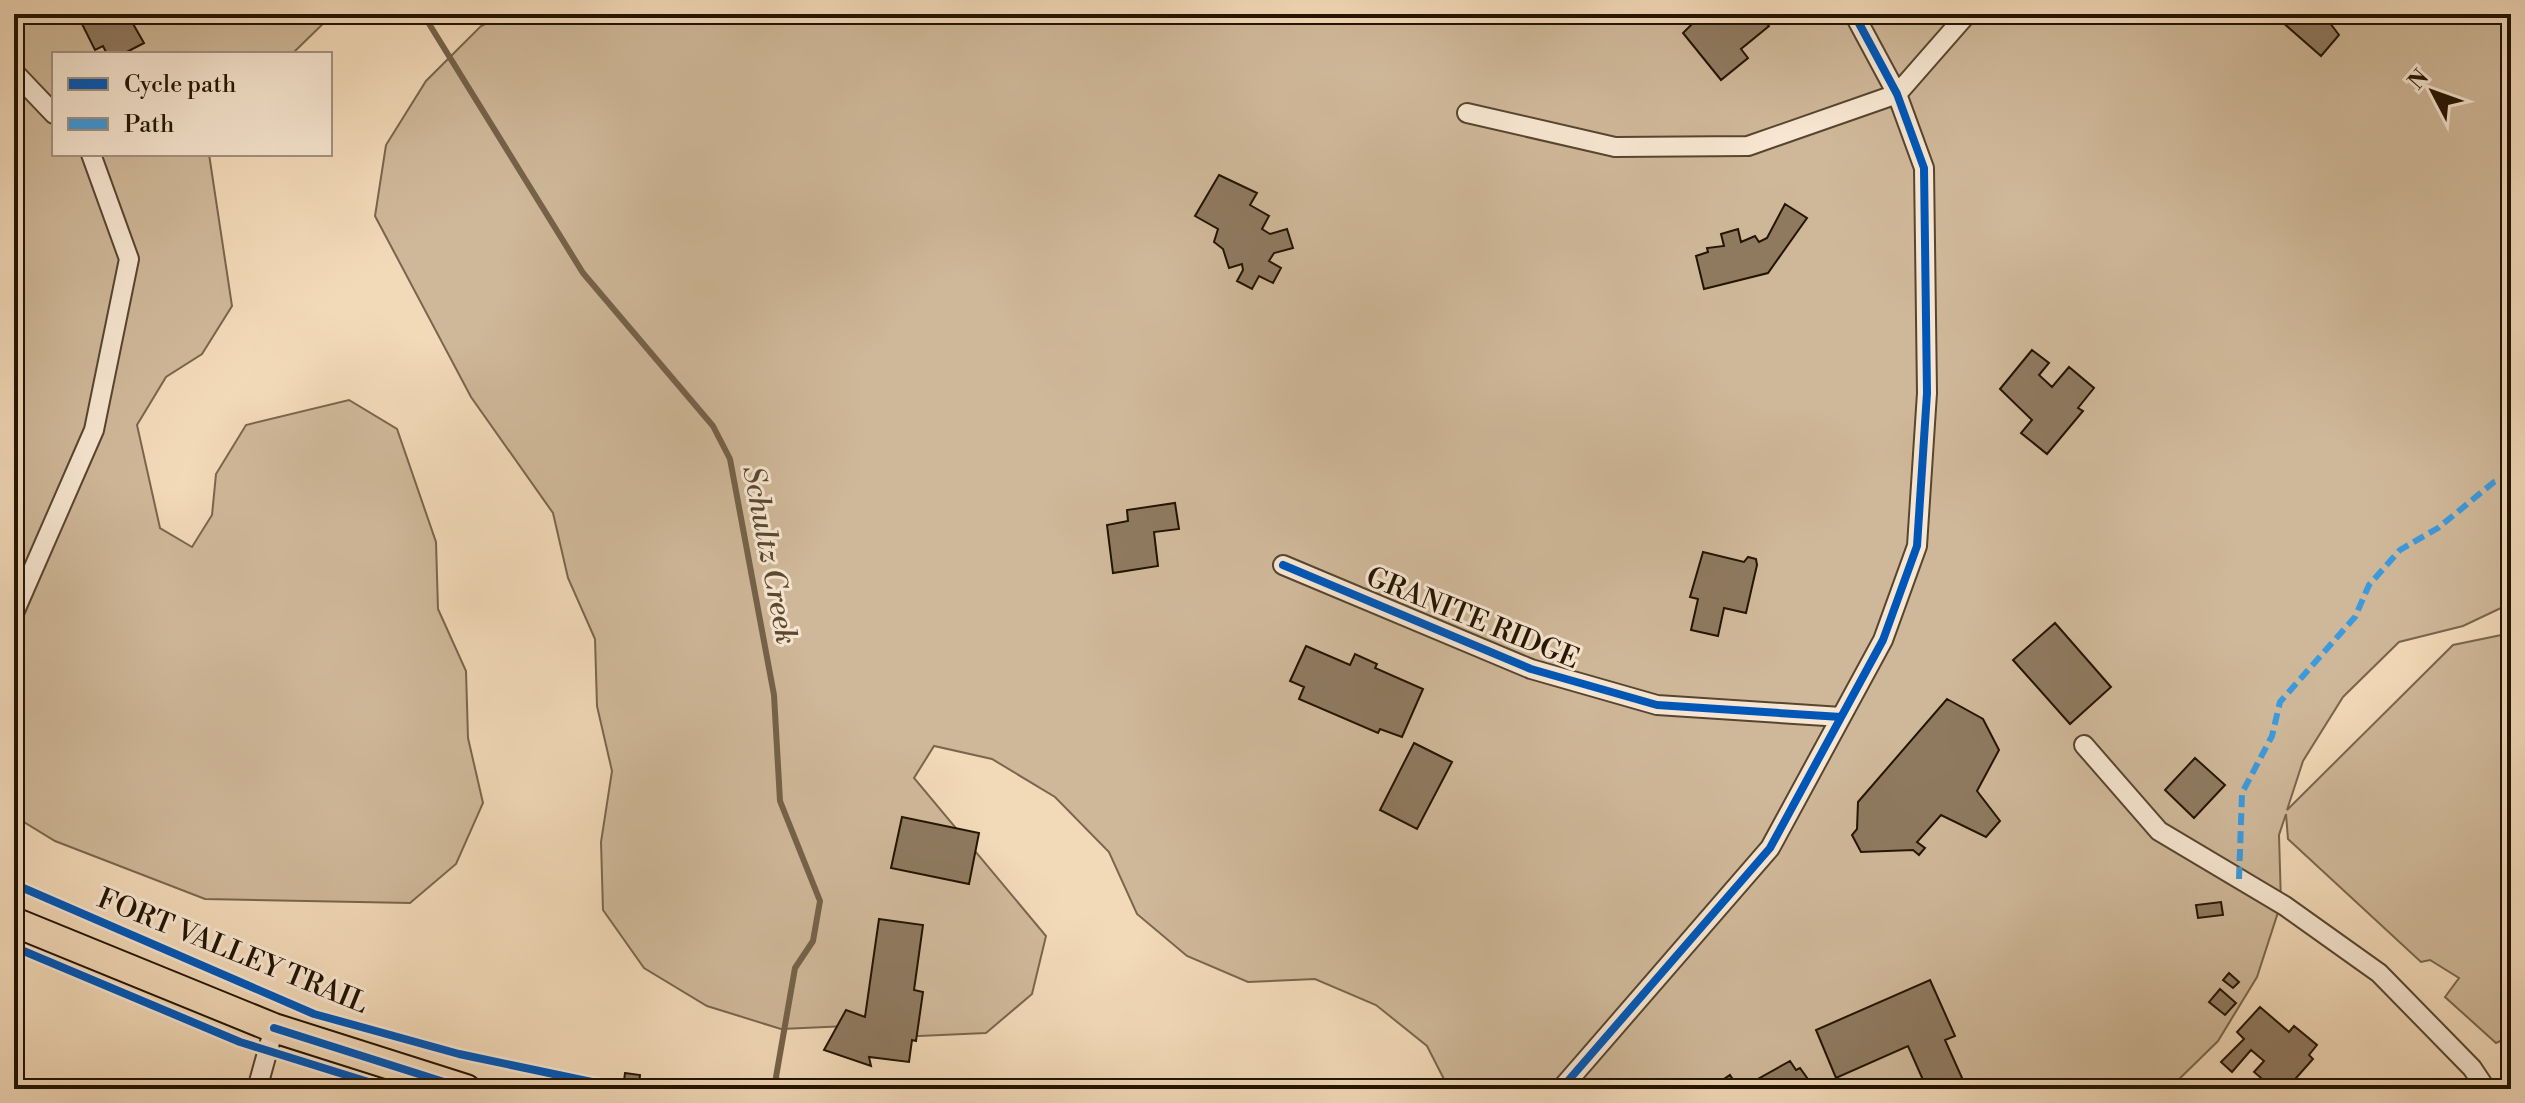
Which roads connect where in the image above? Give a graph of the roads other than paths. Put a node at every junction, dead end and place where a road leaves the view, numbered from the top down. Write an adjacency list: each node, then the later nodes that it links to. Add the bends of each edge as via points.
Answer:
1 (1854, 14): 4 (street)
2 (1967, 14): 4 (street)
3 (14, 72): 5 (street)
4 (1897, 94): 6 (street, via 1748,146 1615,147); 10 (street, via 1924,168 1927,393 1917,546 1883,640)
5 (52, 112)
6 (1467, 113)
7 (92, 156): 9 (street, via 129,259 94,430)
8 (1283, 565): 10 (street, GRANITE RIDGE, via 1531,669 1657,705)
9 (14, 613)
10 (1841, 717): 16 (street, via 1770,848)
11 (2084, 745): 17 (street, via 2159,831 2285,906 2379,973)
12 (14, 922): 13 (main road)
13 (274, 1028): 14 (street); 15 (main road)
14 (257, 1089)
15 (466, 1089)
16 (1561, 1089)
17 (2486, 1089)

